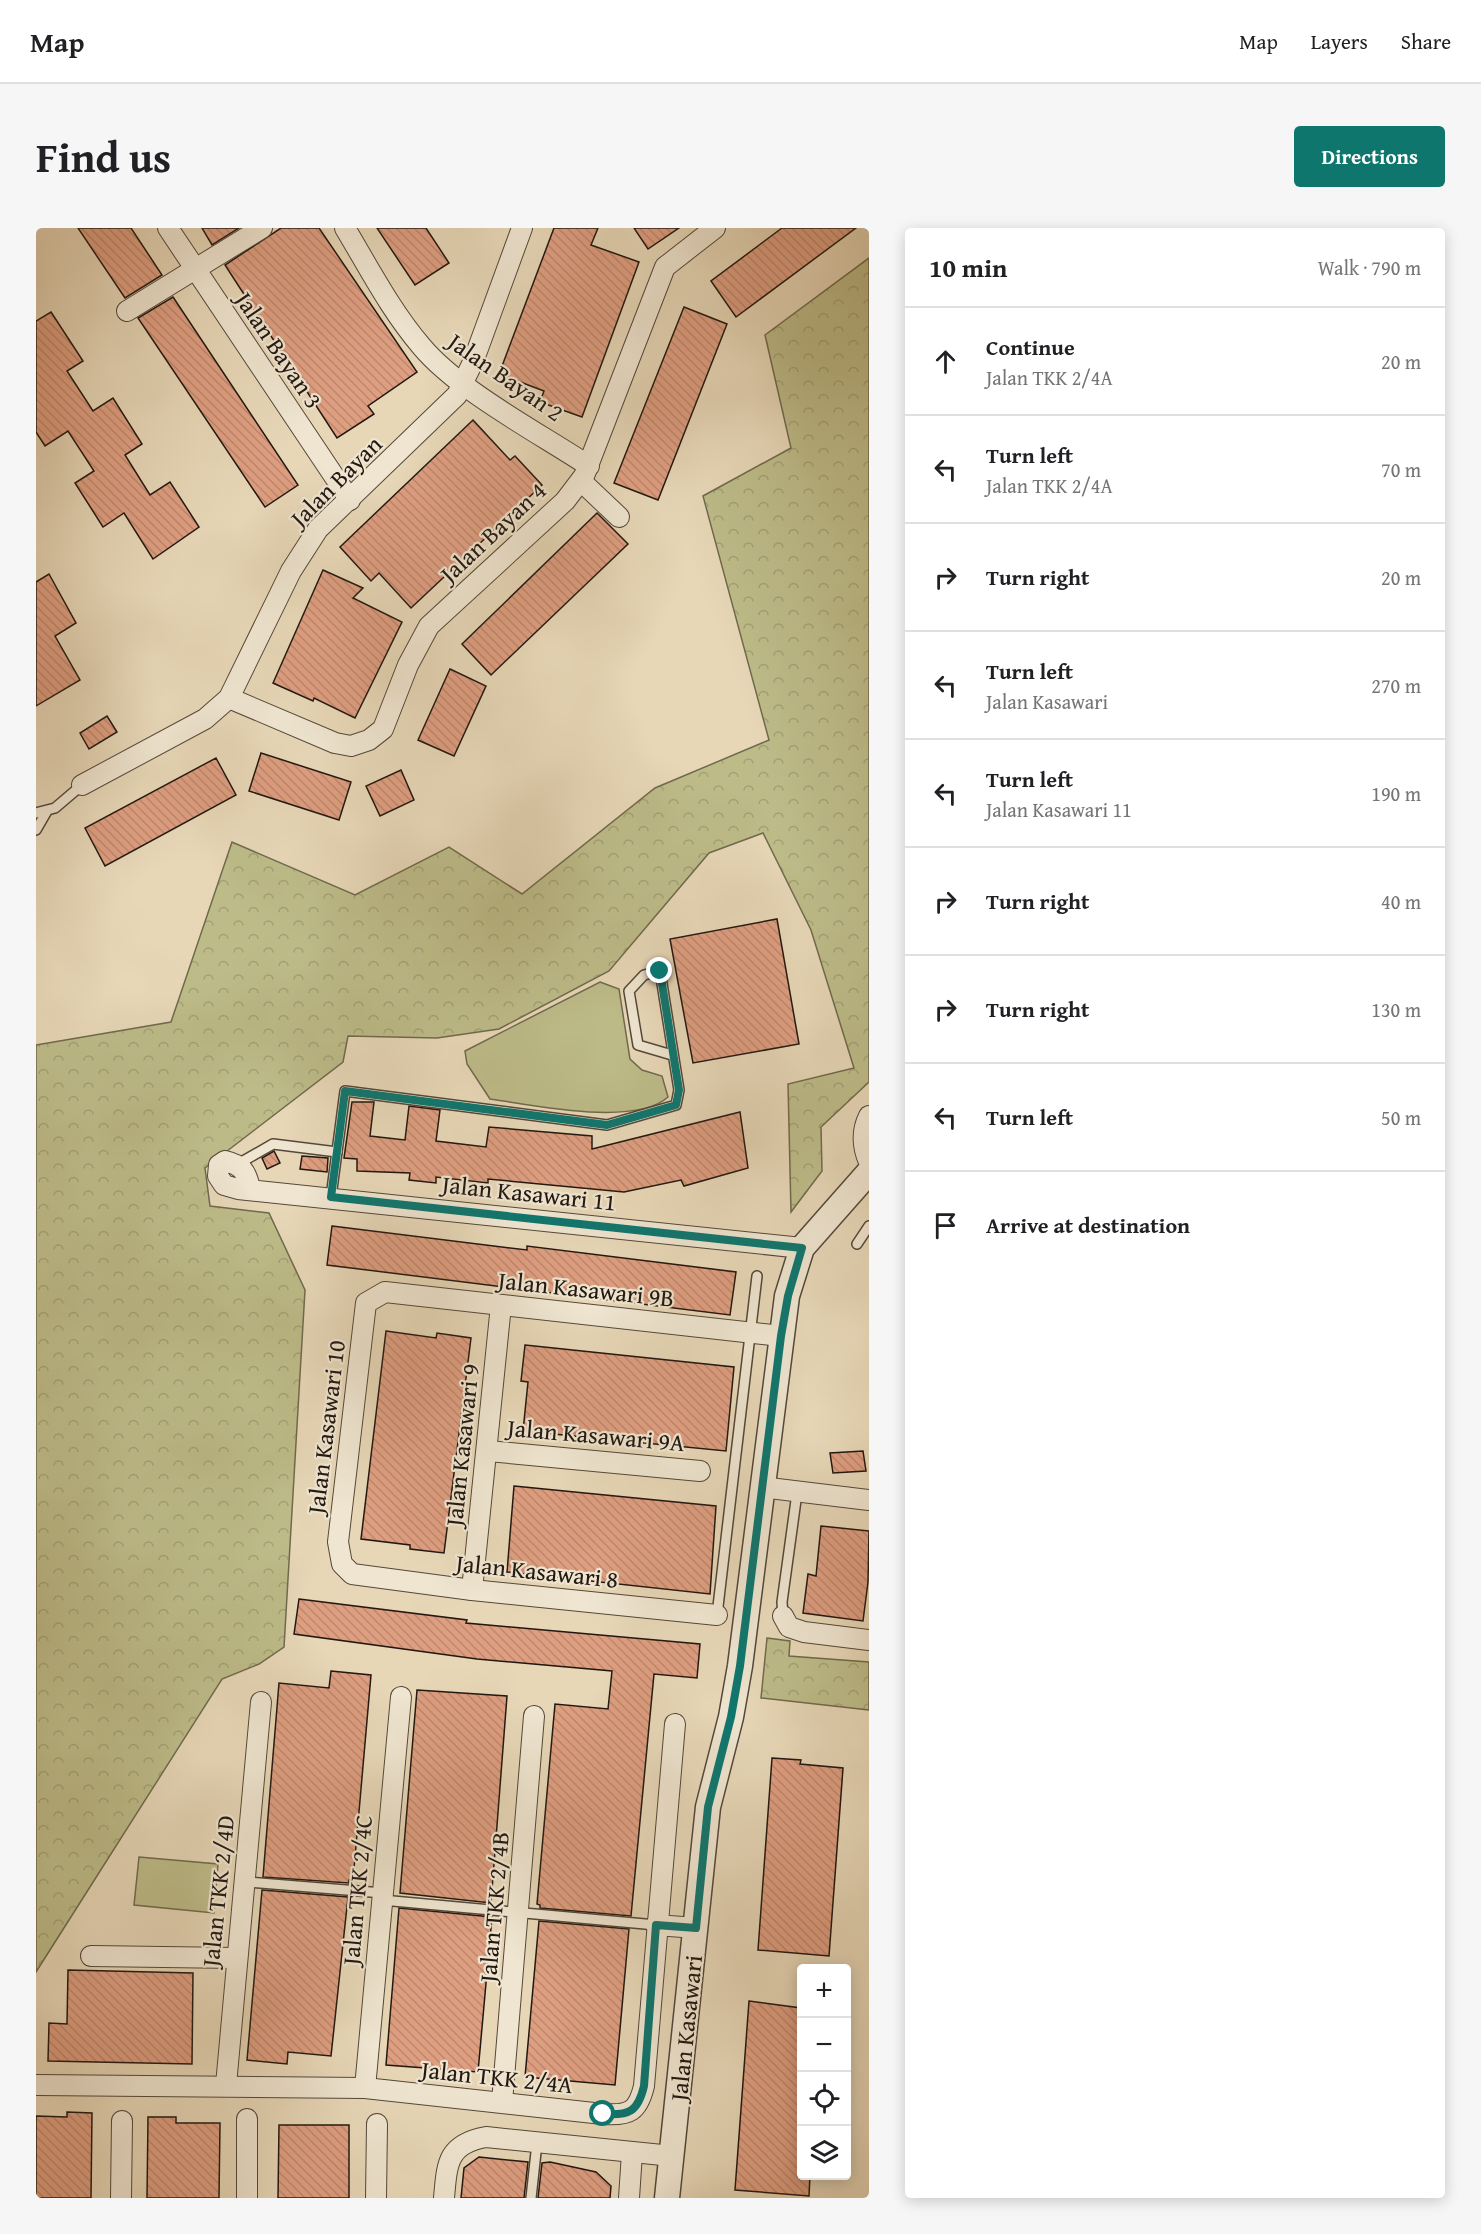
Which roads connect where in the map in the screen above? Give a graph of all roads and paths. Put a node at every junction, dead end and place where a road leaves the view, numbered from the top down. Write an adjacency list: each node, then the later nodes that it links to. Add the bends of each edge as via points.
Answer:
1 (168, 228): 6 (street, Jalan Bayan 3)
2 (262, 228): 6 (street)
3 (345, 228): 8 (street, Jalan Bayan 2, via 400,320 423,349)
4 (522, 228): 8 (street, Jalan Bayan)
5 (715, 228): 9 (street, Jalan Bayan 4, via 664,267)
6 (195, 271): 7 (street); 10 (street, Jalan Bayan 3)
7 (127, 311)
8 (464, 385): 9 (street, Jalan Bayan 2); 10 (street, Jalan Bayan, via 447,407)
9 (585, 473): 11 (street, Jalan Bayan 2); 12 (street, Jalan Bayan 4, via 565,501 429,626 408,665 383,729 369,740 351,746 335,743)
10 (350, 500): 12 (street, Jalan Bayan, via 318,529 304,549)
11 (619, 517)
12 (229, 698): 13 (street, Jalan Bayan, via 205,719)
13 (82, 785): 14 (lane, Jalan Bayan)
14 (47, 811): 15 (lane); 16 (lane)
15 (36, 813)
16 (36, 830)
17 (672, 1056): 17 (lane, via 638,1045 630,991 644,975 660,971); 19 (lane, via 679,1090 676,1105 607,1125 345,1091)
18 (869, 1116): 20 (street, via 862,1147)
19 (337, 1152): 21 (lane, via 273,1144); 23 (lane)
20 (869, 1162)
21 (238, 1164): 23 (street, Jalan Kasawari 11, via 225,1161 219,1165 218,1176 224,1185)
22 (869, 1172): 26 (street, Jalan Kasawari)
23 (331, 1197): 26 (street, Jalan Kasawari 11)
24 (869, 1226): 25 (lane)
25 (857, 1244)
26 (802, 1248): 31 (street, Jalan Kasawari)
27 (757, 1276): 30 (lane)
28 (385, 1292): 29 (street, Jalan Kasawari 9B); 37 (street, Jalan Kasawari 10, via 366,1303 338,1542 342,1564)
29 (501, 1305): 30 (street, Jalan Kasawari 9B); 32 (street, Jalan Kasawari 9)
30 (750, 1333): 31 (street, Jalan Kasawari 9B); 39 (lane)
31 (781, 1336): 34 (street, Jalan Kasawari)
32 (488, 1451): 33 (street, Jalan Kasawari 9A); 38 (street, Jalan Kasawari 9)
33 (700, 1471)
34 (761, 1487): 35 (street); 50 (street, Jalan Kasawari, via 740,1666 708,1807)
35 (797, 1493): 36 (street); 40 (lane)
36 (869, 1500)
37 (352, 1574): 38 (street, Jalan Kasawari 8)
38 (472, 1590): 39 (street, Jalan Kasawari 8)
39 (717, 1615)
40 (783, 1616): 41 (street, via 789,1627 804,1632)
41 (869, 1640)
42 (400, 1697): 47 (street, Jalan TKK 2/4C)
43 (261, 1702): 46 (street, Jalan TKK 2/4D)
44 (534, 1716): 48 (street, Jalan TKK 2/4B)
45 (675, 1724): 49 (street, Jalan TKK 2/4A)
46 (246, 1882): 47 (lane); 52 (street, Jalan TKK 2/4D)
47 (382, 1897): 48 (lane); 55 (street, Jalan TKK 2/4C)
48 (519, 1913): 49 (lane); 56 (street, Jalan TKK 2/4B)
49 (656, 1925): 50 (street); 56 (street, Jalan TKK 2/4A, via 644,2086 632,2111 618,2115)
50 (696, 1928): 62 (street, Jalan Kasawari)
51 (91, 1956): 52 (street)
52 (236, 1958): 54 (street, Jalan TKK 2/4D)
53 (36, 2085): 54 (street, Jalan TKK 2/4A)
54 (226, 2085): 55 (street, Jalan TKK 2/4A)
55 (365, 2088): 56 (street, Jalan TKK 2/4A)
56 (502, 2102)
57 (247, 2119): 64 (street)
58 (122, 2121): 63 (street)
59 (377, 2124): 65 (street)
60 (537, 2143): 61 (street); 66 (street, via 486,2137 470,2140 452,2155); 67 (lane)
61 (632, 2153): 62 (street); 68 (street)
62 (672, 2156): 69 (street, Jalan Kasawari)
63 (121, 2198)
64 (247, 2198)
65 (376, 2198)
66 (444, 2198)
67 (531, 2198)
68 (629, 2198)
69 (667, 2198)

